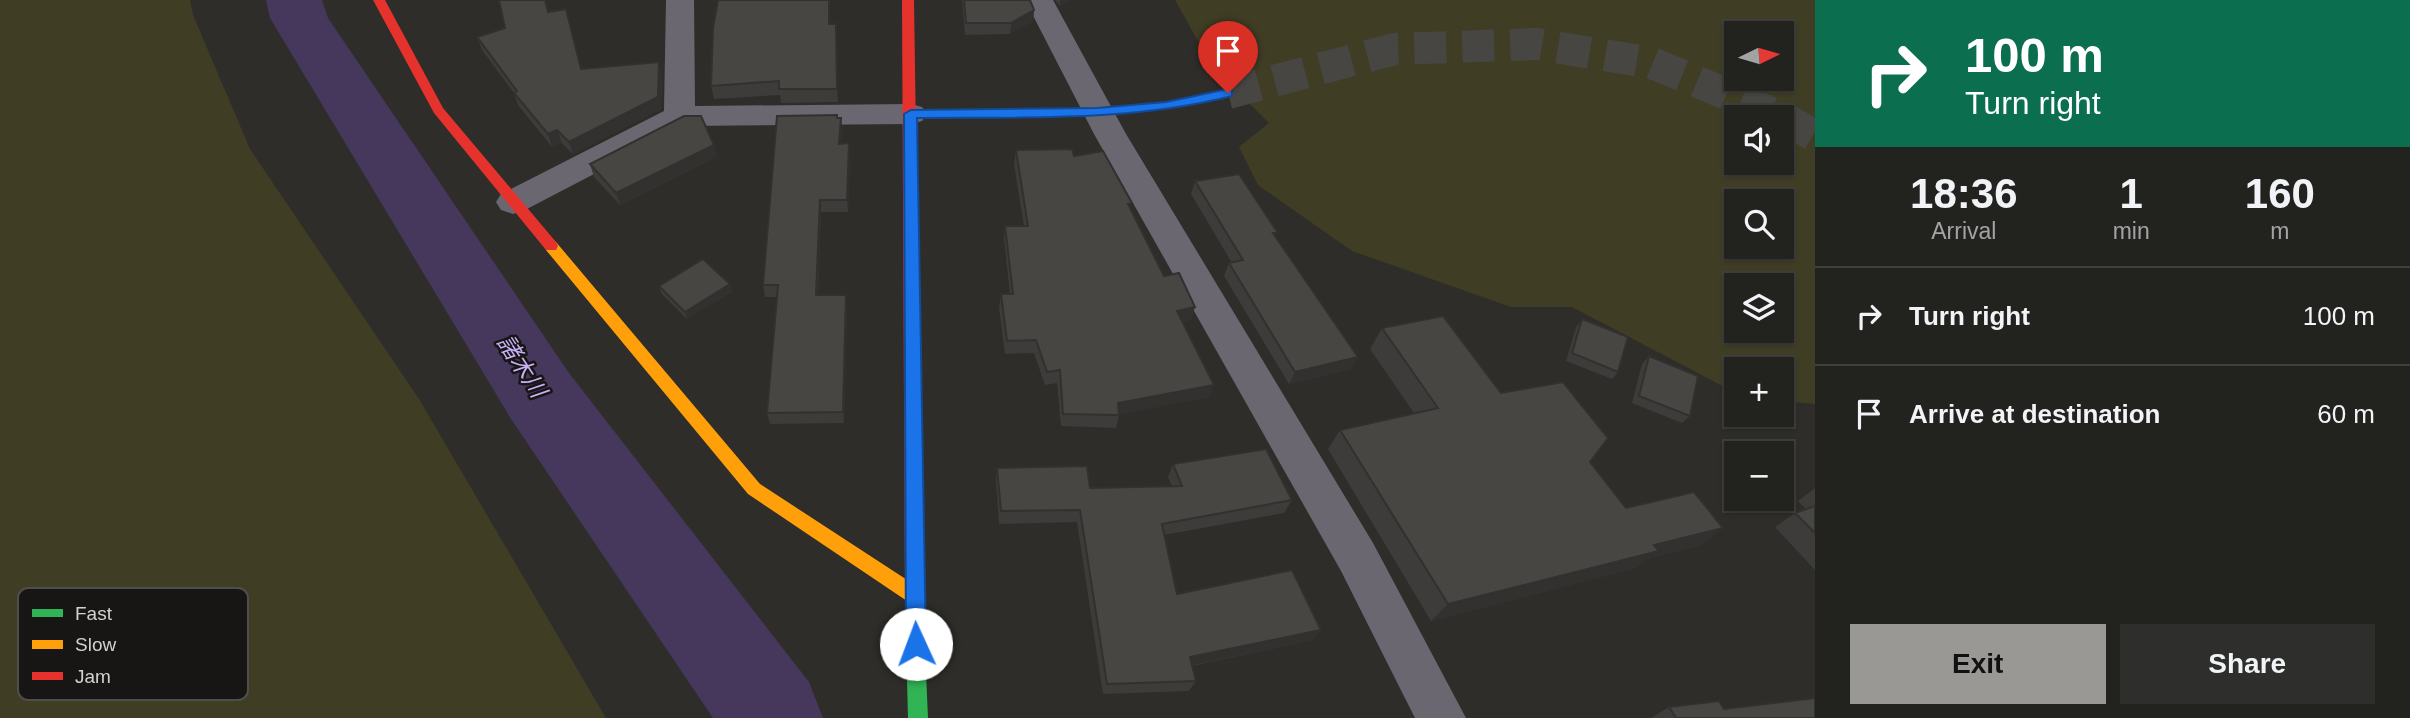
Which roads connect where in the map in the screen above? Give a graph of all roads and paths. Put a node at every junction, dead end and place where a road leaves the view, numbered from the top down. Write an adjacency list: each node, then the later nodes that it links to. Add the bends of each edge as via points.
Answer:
1 (379, 0): 9 (street, via 438,110)
2 (680, 0): 8 (street)
3 (908, 0): 7 (street)
4 (1039, 0): 6 (street)
5 (1228, 93): 6 (street, via 1166,106)
6 (1097, 112): 7 (street); 12 (street, via 1357,557)
7 (911, 114): 8 (street); 10 (street)
8 (680, 116): 9 (street)
9 (513, 202): 10 (street, via 754,489)
10 (914, 595): 11 (street)
11 (919, 718)
12 (1441, 718)

